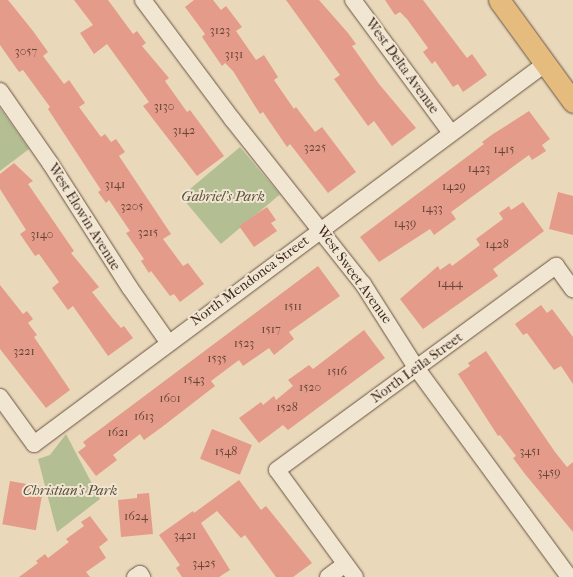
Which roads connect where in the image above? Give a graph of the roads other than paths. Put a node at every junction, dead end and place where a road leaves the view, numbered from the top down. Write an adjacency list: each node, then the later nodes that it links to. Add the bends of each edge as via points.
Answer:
1 (143, 0): 8 (street, West Sweet Avenue, via 232,119)
2 (354, 0): 7 (street, West Delta Avenue)
3 (499, 0): 4 (main road)
4 (545, 64): 6 (main road); 7 (street, North Mendonca Street)
5 (0, 92): 10 (street, West Elowin Avenue)
6 (573, 102)
7 (451, 133): 8 (street, North Mendonca Street)
8 (321, 229): 10 (street, North Mendonca Street); 11 (street, West Sweet Avenue, via 376,301)
9 (573, 290): 11 (street, North Leila Street, via 556,266)
10 (168, 342): 12 (street, North Mendonca Street, via 34,444)
11 (417, 369): 13 (street, North Leila Street, via 278,470); 16 (street, West Sweet Avenue)
12 (0, 397)
13 (345, 564): 14 (street); 15 (street)
14 (328, 577)
15 (355, 577)
16 (569, 577)

